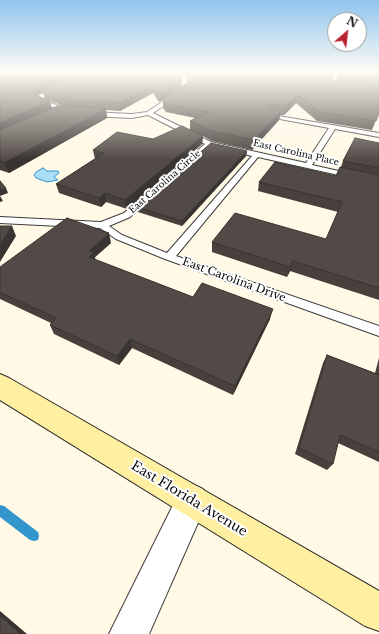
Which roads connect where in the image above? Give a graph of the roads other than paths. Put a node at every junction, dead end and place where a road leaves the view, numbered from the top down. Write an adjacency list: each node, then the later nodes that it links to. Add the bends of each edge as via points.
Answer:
1 (42, 102): 3 (lane)
2 (167, 102): 7 (lane)
3 (61, 110): 4 (lane); 5 (lane)
4 (78, 112)
5 (54, 113)
6 (84, 113): 7 (lane, via 127,116)
7 (149, 113): 11 (lane, East Carolina Circle)
8 (269, 115): 9 (lane)
9 (332, 127): 10 (lane); 13 (lane)
10 (379, 135)
11 (209, 144): 12 (lane, East Carolina Place); 16 (lane, East Carolina Circle, via 127,215)
12 (256, 155): 13 (lane, East Carolina Place); 17 (lane, East Carolina Drive)
13 (308, 166): 14 (lane, East Carolina Place)
14 (379, 182)
15 (0, 220): 16 (lane, East Carolina Circle)
16 (102, 225): 17 (lane, via 119,237)
17 (169, 257): 18 (lane, East Carolina Drive)
18 (379, 331)
19 (0, 386): 20 (main road, East Florida Avenue)
20 (192, 500): 21 (main road, East Florida Avenue); 22 (street)
21 (379, 612)
22 (129, 634)

